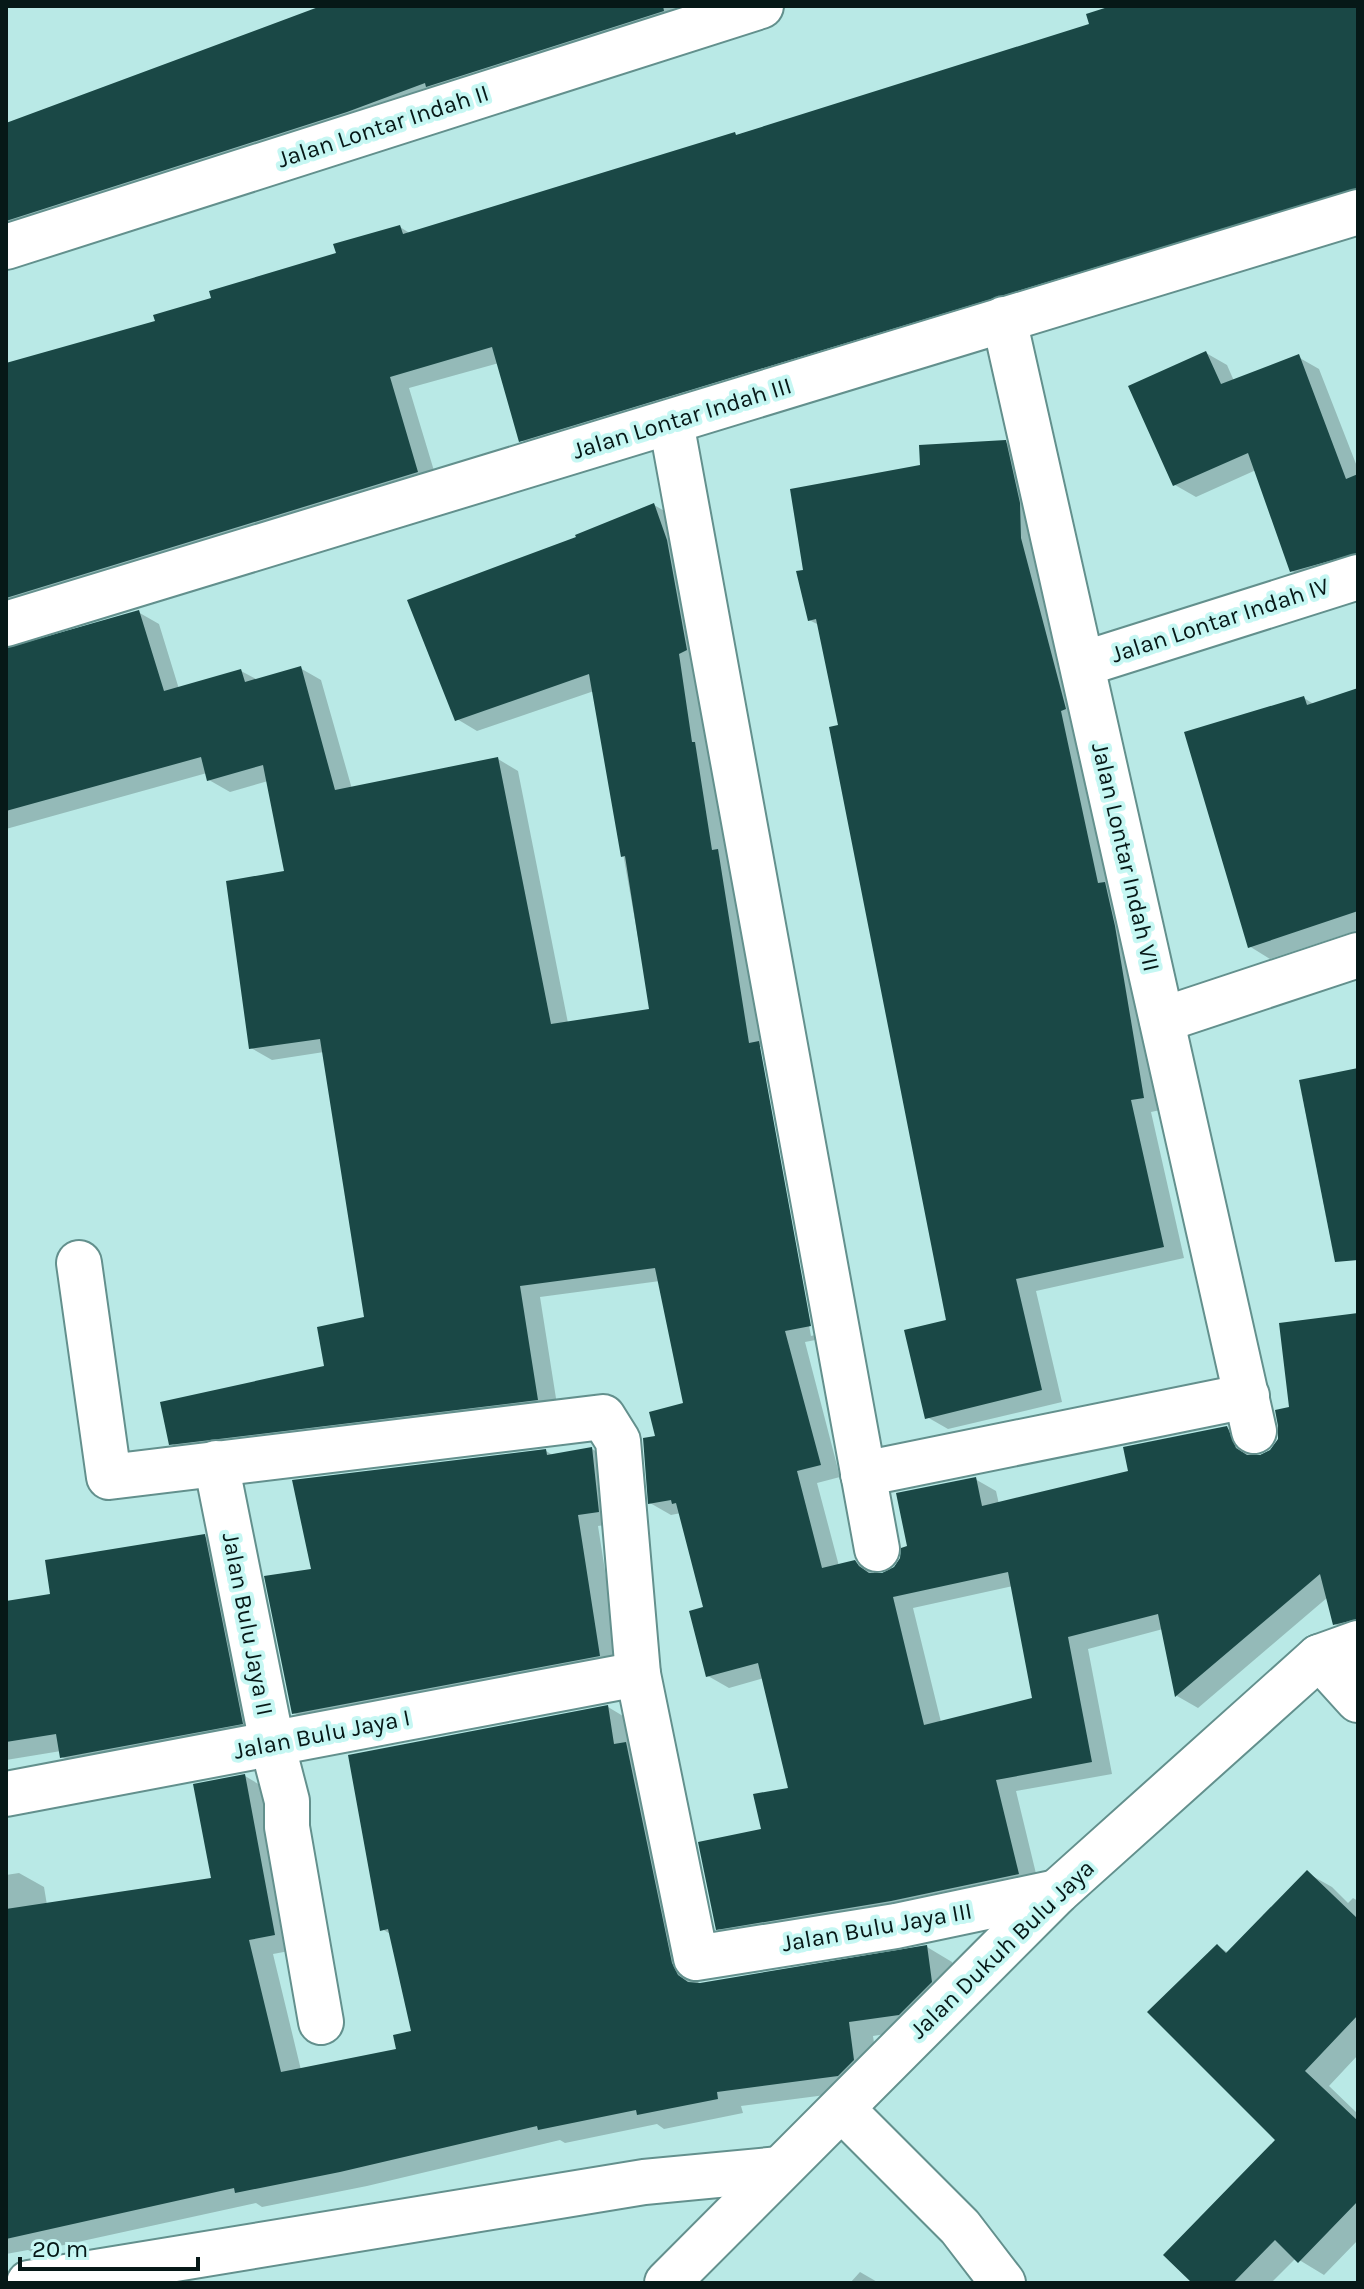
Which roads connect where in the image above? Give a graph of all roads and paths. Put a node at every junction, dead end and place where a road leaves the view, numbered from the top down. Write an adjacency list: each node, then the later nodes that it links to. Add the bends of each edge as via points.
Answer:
1 (761, 6): 3 (street, Jalan Lontar Indah II)
2 (1358, 212): 4 (street, Jalan Lontar Indah III)
3 (6, 247)
4 (1004, 319): 5 (street, Jalan Lontar Indah III); 8 (street, Jalan Lontar Indah VII)
5 (671, 422): 7 (street, Jalan Lontar Indah III); 13 (street)
6 (1358, 577): 8 (street, Jalan Lontar Indah IV)
7 (6, 624)
8 (1083, 664): 10 (street, Jalan Lontar Indah VII)
9 (1358, 955): 10 (street)
10 (1162, 1020): 13 (street, Jalan Lontar Indah VII, via 1250,1413)
11 (79, 1263): 12 (street, via 109,1477)
12 (216, 1463): 16 (street, via 603,1417 618,1441); 18 (street, Jalan Bulu Jaya II)
13 (863, 1474): 14 (street)
14 (877, 1549)
15 (1338, 1650): 17 (street); 20 (street, Jalan Dukuh Bulu Jaya)
16 (638, 1674): 18 (street, Jalan Bulu Jaya I); 20 (street, Jalan Bulu Jaya III, via 696,1958 896,1926)
17 (1358, 1700)
18 (272, 1743): 19 (street, Jalan Bulu Jaya I); 21 (street, Jalan Bulu Jaya II, via 287,1801)
19 (6, 1794)
20 (1057, 1892): 22 (street, Jalan Dukuh Bulu Jaya)
21 (321, 2022)
22 (842, 2109): 23 (street, Jalan Dukuh Bulu Jaya); 26 (street, via 960,2227)
23 (780, 2169): 24 (street, via 644,2182); 25 (street, Jalan Dukuh Bulu Jaya)
24 (29, 2283)
25 (667, 2283)
26 (1003, 2283)

